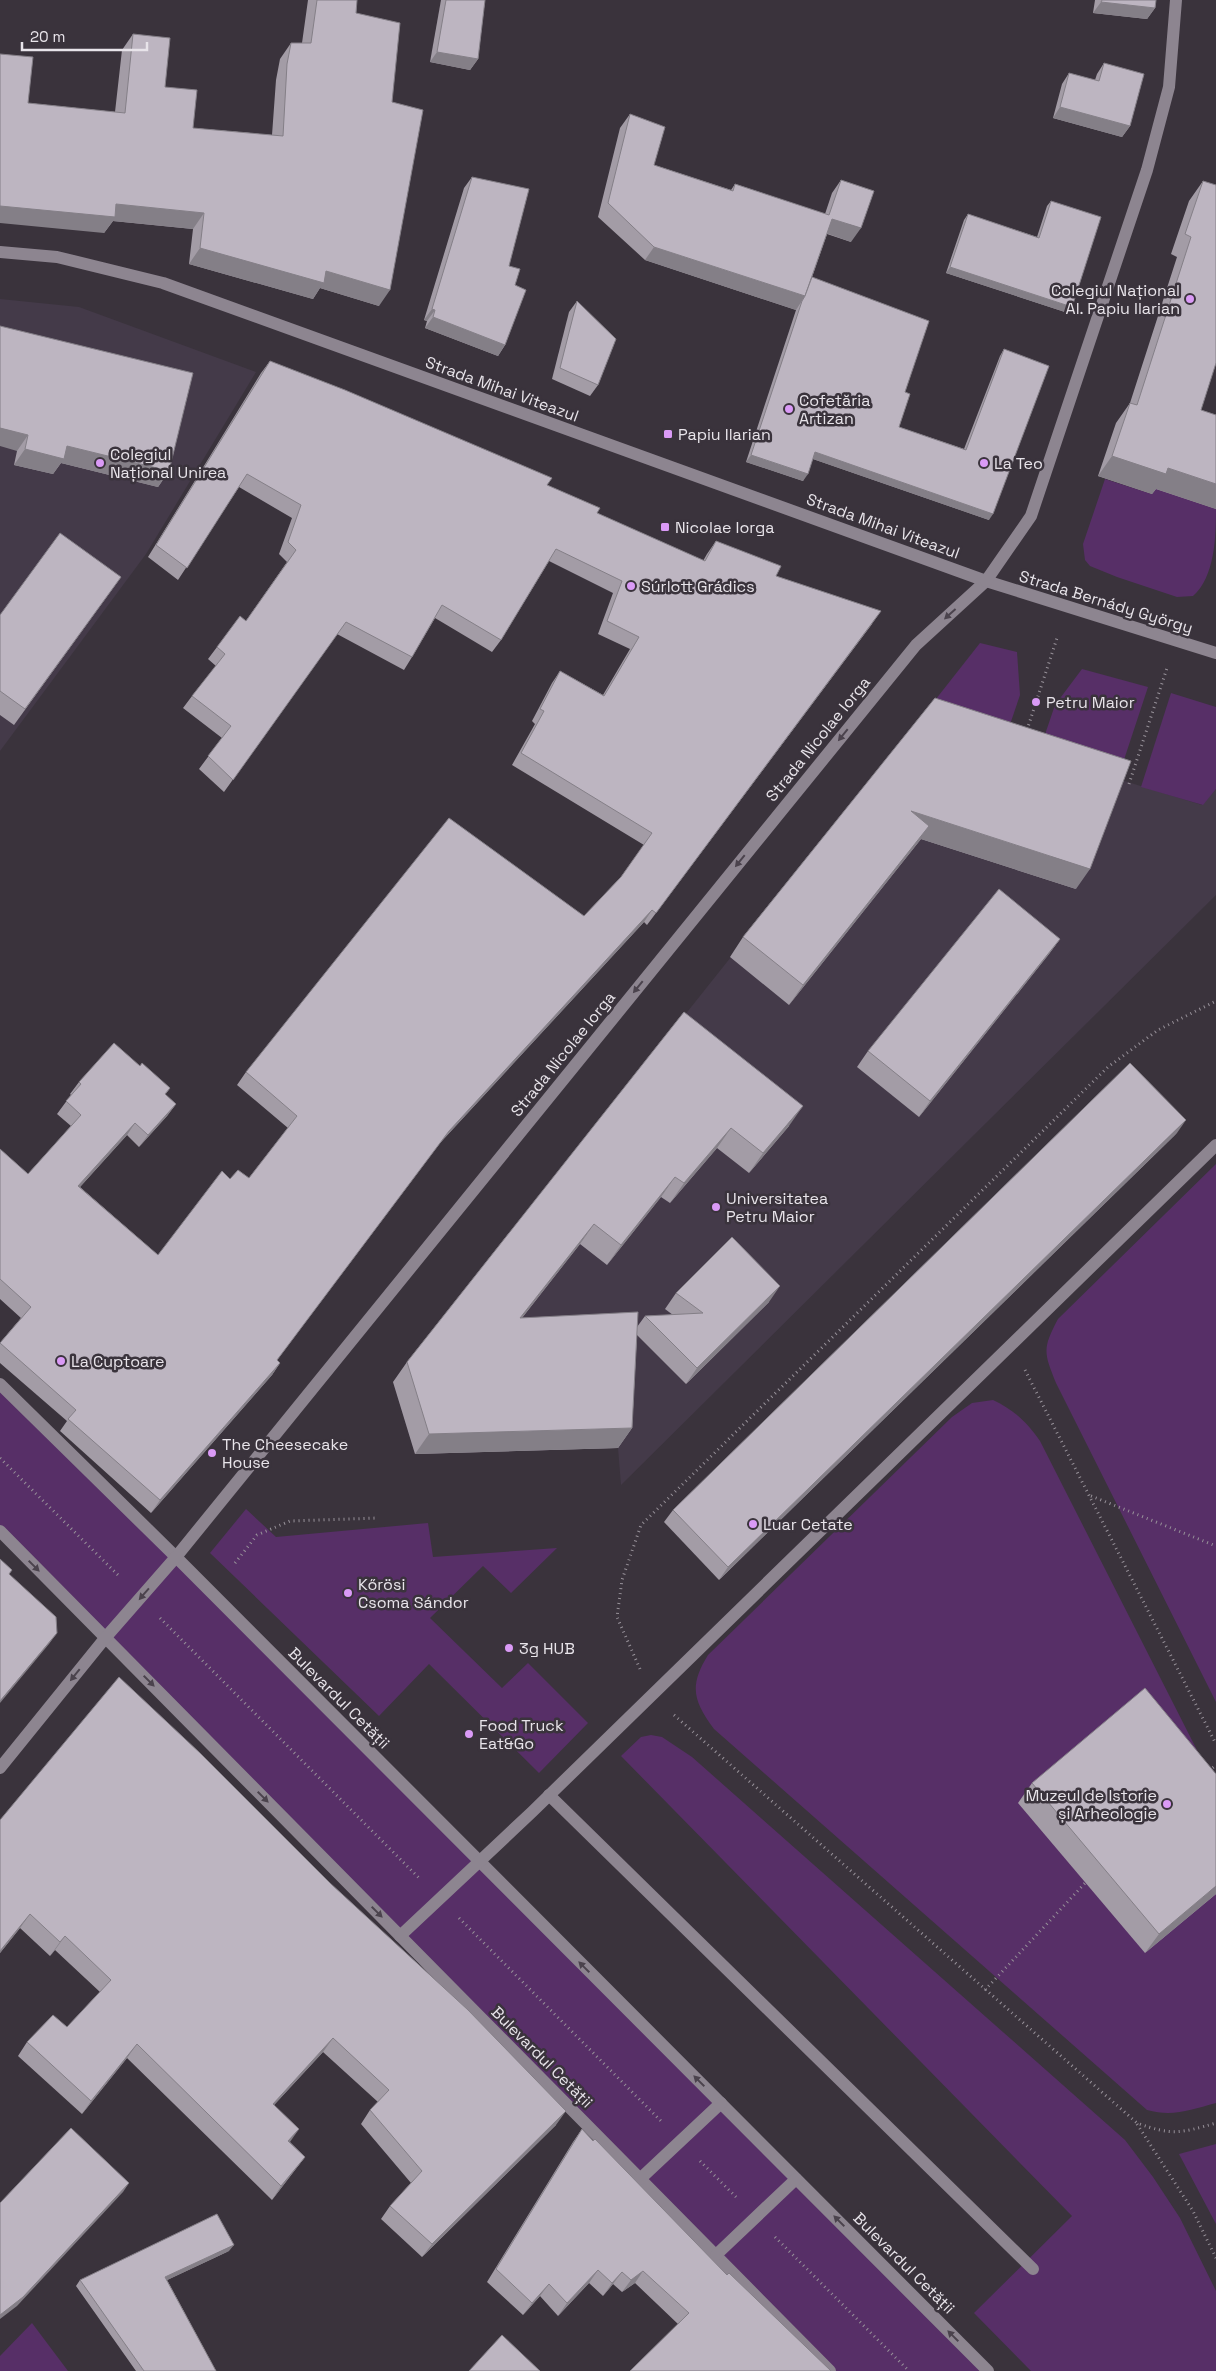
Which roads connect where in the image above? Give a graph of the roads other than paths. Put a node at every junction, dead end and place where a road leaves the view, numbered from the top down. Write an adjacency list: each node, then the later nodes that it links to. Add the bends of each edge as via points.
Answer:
1 (1176, 0): 3 (street, Strada Nicolae Iorga, via 1169,87 1147,170 1031,516)
2 (0, 252): 3 (street, Strada Mihai Viteazul, via 57,256 164,283)
3 (986, 581): 4 (street, Strada Bernády György); 8 (street, Strada Nicolae Iorga, one-way to 8, via 916,645)
4 (1216, 652)
5 (1216, 1146): 11 (street)
6 (0, 1384): 8 (street, Bulevardul Cetății)
7 (0, 1532): 9 (street, Bulevardul Cetății, one-way to 9)
8 (176, 1557): 9 (street, one-way to 9); 12 (street, Bulevardul Cetății)
9 (106, 1637): 10 (street, one-way to 10); 13 (street, Bulevardul Cetății, one-way to 13)
10 (0, 1768)
11 (549, 1795): 12 (street); 18 (street)
12 (480, 1862): 13 (street); 14 (street, Bulevardul Cetății, one-way to 12)
13 (400, 1936): 16 (street, Bulevardul Cetății)
14 (721, 2103): 15 (street, Bulevardul Cetății); 16 (street)
15 (796, 2179): 17 (street); 20 (street, Bulevardul Cetății, one-way to 15)
16 (640, 2180): 17 (street, Bulevardul Cetății)
17 (716, 2255): 19 (street, Bulevardul Cetății)
18 (1033, 2269)
19 (830, 2371)
20 (988, 2371)

